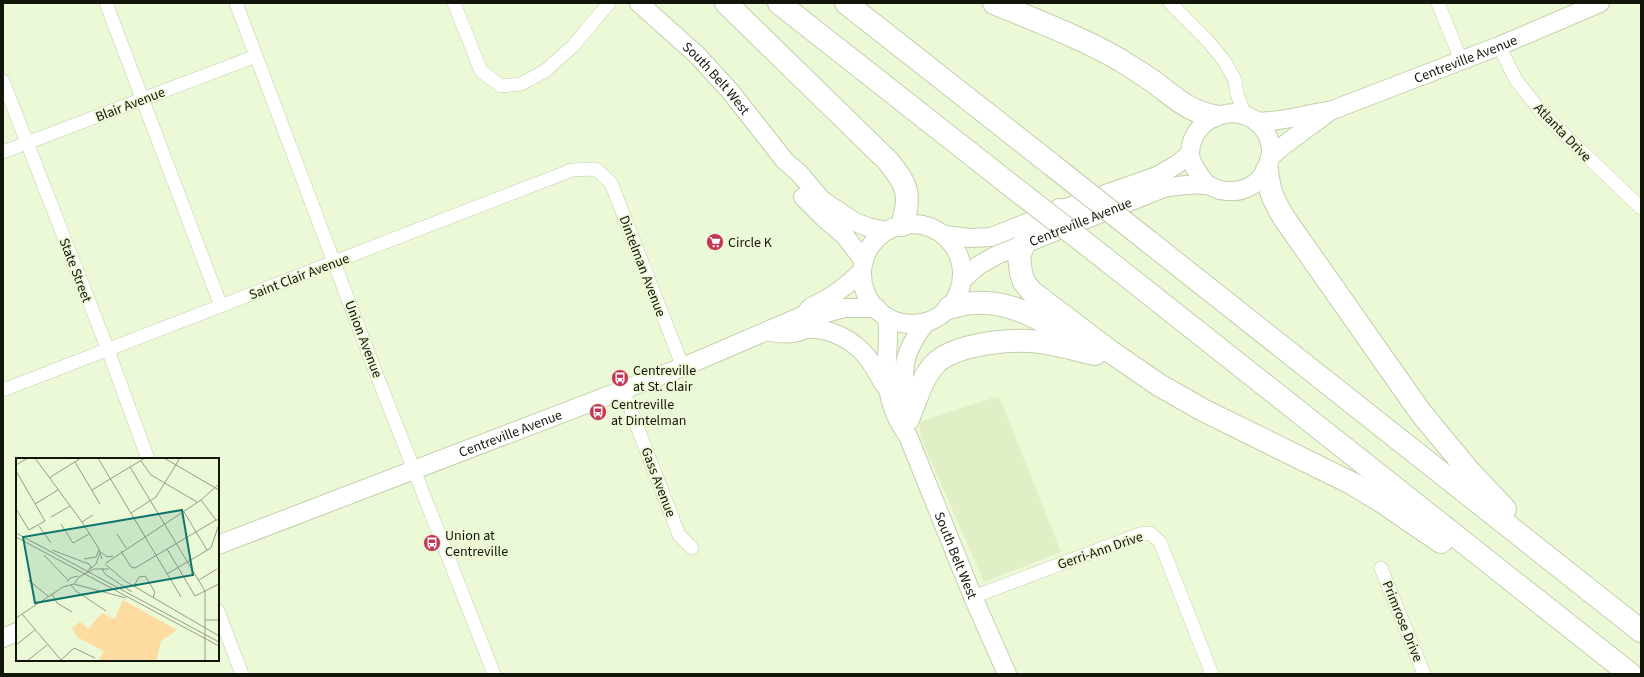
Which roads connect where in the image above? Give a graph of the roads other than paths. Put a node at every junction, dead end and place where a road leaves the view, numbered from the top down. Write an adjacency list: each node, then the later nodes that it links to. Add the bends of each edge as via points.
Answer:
1 (106, 3): 18 (street)
2 (236, 3): 14 (street, Union Avenue)
3 (454, 3): 4 (street, via 482,71 501,86 520,84 545,71 573,46)
4 (609, 3)
5 (639, 3): 25 (main road, South Belt West, via 698,56 730,91)
6 (726, 3): 31 (highway, via 888,161 897,173 904,183 908,206)
7 (779, 3): 57 (highway, bridge)
8 (846, 3): 53 (highway, bridge)
9 (994, 3): 20 (highway, via 1078,38 1120,60 1192,110 1203,115)
10 (1170, 3): 17 (street, via 1225,62 1235,80)
11 (1438, 3): 15 (street)
12 (1600, 3): 13 (main road, Centreville Avenue)
13 (1499, 46): 15 (main road, Centreville Avenue); 29 (street, Atlanta Drive, via 1516,80 1542,112)
14 (256, 56): 18 (street, Blair Avenue); 34 (street, Union Avenue)
15 (1461, 60): 19 (main road, Centreville Avenue)
16 (3, 81): 22 (street, State Street)
17 (1237, 94): 20 (street, via 1233,105); 21 (street)
18 (142, 100): 22 (street, Blair Avenue); 37 (street)
19 (1330, 111): 21 (main road, Centreville Avenue, via 1277,121); 26 (main road, Centreville Avenue, via 1295,135)
20 (1220, 115): 21 (main road, Centreville Avenue, via 1236,113); 24 (main road, via 1205,122 1198,131)
21 (1251, 118): 26 (main road, via 1266,131 1270,143)
22 (27, 143): 23 (street, Blair Avenue); 43 (street, State Street)
23 (3, 152)
24 (1190, 154): 28 (main road, via 1196,170); 30 (main road, Centreville Avenue, via 1157,176)
25 (785, 161): 31 (main road, South Belt West, via 822,200 855,222 868,227); 35 (main road, South Belt West, via 790,179 801,194 845,236)
26 (1269, 163): 28 (main road, Centreville Avenue, via 1259,180 1248,188 1235,192); 53 (highway, via 1269,188 1284,218 1421,413 1469,471 1506,510)
27 (596, 169): 34 (street, Saint Clair Avenue, via 572,170); 45 (street, Dintelman Avenue, via 611,183)
28 (1207, 185): 33 (main road, Centreville Avenue, via 1164,188)
29 (1641, 208)
30 (1060, 210): 32 (main road, Centreville Avenue, via 991,237); 33 (highway, via 1050,221 1033,231)
31 (894, 228): 32 (main road, South Belt West, via 927,226); 35 (main road, via 872,244)
32 (946, 236): 36 (main road, South Belt West, via 956,248)
33 (1024, 244): 36 (main road, Centreville Avenue, via 979,265); 46 (highway, via 1019,256 1021,273 1032,292)
34 (334, 263): 37 (street, Saint Clair Avenue); 52 (street, Union Avenue)
35 (863, 266): 39 (main road, South Belt West, via 865,290); 40 (main road, Centreville Avenue, via 849,285 810,307)
36 (962, 280): 38 (main road, South Belt West, via 958,295)
37 (221, 306): 43 (street, Saint Clair Avenue)
38 (949, 308): 41 (main road, South Belt West); 44 (highway, via 973,303 1010,306 1058,330)
39 (882, 312): 40 (main road, Centreville Avenue, via 844,308 815,316); 41 (main road, South Belt West, via 906,323); 47 (main road, South Belt West, via 889,341 886,372)
40 (802, 316): 42 (main road, Centreville Avenue)
41 (926, 322): 50 (main road, South Belt West, via 912,340 906,354 903,376)
42 (766, 331): 45 (main road, Centreville Avenue); 47 (main road, via 792,334 807,329 838,335 850,341 867,356)
43 (108, 350): 48 (street, Saint Clair Avenue); 51 (street, State Street)
44 (1095, 354): 46 (highway, via 1126,375); 50 (highway, via 1029,341 967,347 933,365 922,383)
45 (683, 367): 49 (main road, Centreville Avenue)
46 (1159, 385): 57 (highway, via 1203,410 1353,484 1422,528 1489,577)
47 (888, 389): 50 (main road, South Belt West, via 898,422)
48 (3, 390)
49 (623, 390): 52 (main road, Centreville Avenue); 55 (street, Gass Avenue, via 679,535)
50 (908, 428): 58 (main road, South Belt West)
51 (148, 458)
52 (414, 471): 54 (main road, Centreville Avenue); 64 (street, Union Avenue)
53 (1518, 534): 60 (highway)
54 (219, 546)
55 (692, 548)
56 (1381, 568): 67 (street, Primrose Drive)
57 (1516, 584): 68 (highway)
58 (973, 596): 65 (main road, South Belt West); 66 (street, Gerri-Ann Drive, via 1140,534 1150,534 1160,542)
59 (219, 614): 63 (street)
60 (1641, 631)
61 (16, 632): 62 (main road)
62 (3, 638)
63 (242, 674)
64 (494, 674)
65 (1007, 674)
66 (1212, 674)
67 (1424, 674)
68 (1630, 674)

